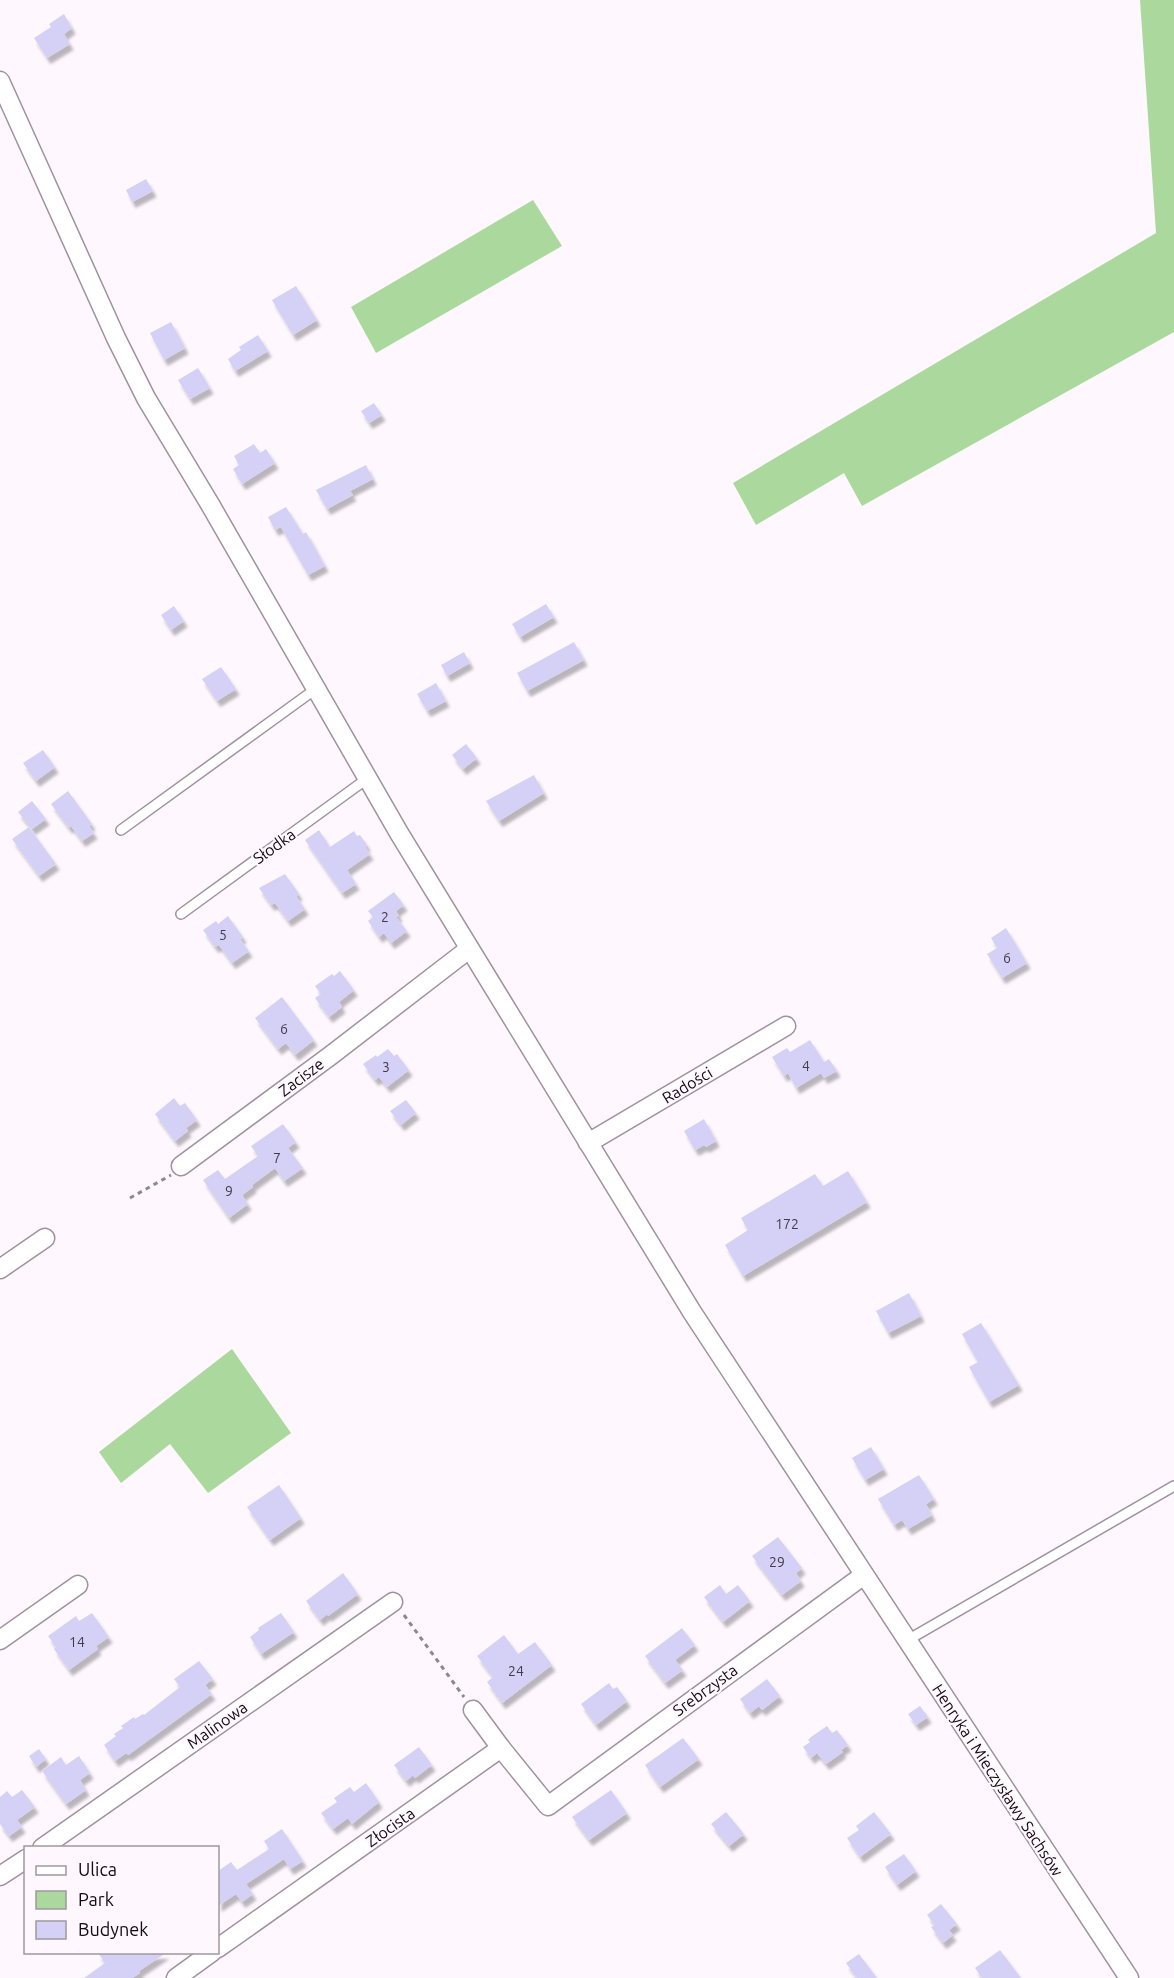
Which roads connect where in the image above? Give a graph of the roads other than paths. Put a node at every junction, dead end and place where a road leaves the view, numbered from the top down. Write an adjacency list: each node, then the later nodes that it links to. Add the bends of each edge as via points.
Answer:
1 (0, 81): 2 (street, Henryka i Mieczysławy Sachsów, via 146,398)
2 (316, 688): 3 (street, Henryka i Mieczysławy Sachsów); 4 (lane)
3 (368, 778): 5 (lane, Słodka); 6 (street, Henryka i Mieczysławy Sachsów)
4 (122, 830)
5 (181, 914)
6 (469, 949): 8 (street, Henryka i Mieczysławy Sachsów); 9 (street, Zacisze)
7 (786, 1026): 8 (street, Radości)
8 (588, 1143): 13 (street, Henryka i Mieczysławy Sachsów, via 692,1312)
9 (181, 1166)
10 (45, 1238): 11 (street)
11 (0, 1269)
12 (1174, 1486): 17 (lane)
13 (866, 1578): 17 (street, Henryka i Mieczysławy Sachsów); 19 (street, Srebrzysta, via 548,1806)
14 (78, 1585): 16 (street)
15 (393, 1602): 20 (street, Malinowa)
16 (0, 1640)
17 (906, 1641): 26 (street, Henryka i Mieczysławy Sachsów)
18 (473, 1710): 19 (street)
19 (501, 1748): 23 (street, Złocista)
20 (45, 1846)
21 (24, 1859): 22 (street)
22 (0, 1876)
23 (219, 1947)
24 (211, 1954): 25 (street)
25 (176, 1978)
26 (1129, 1978)

